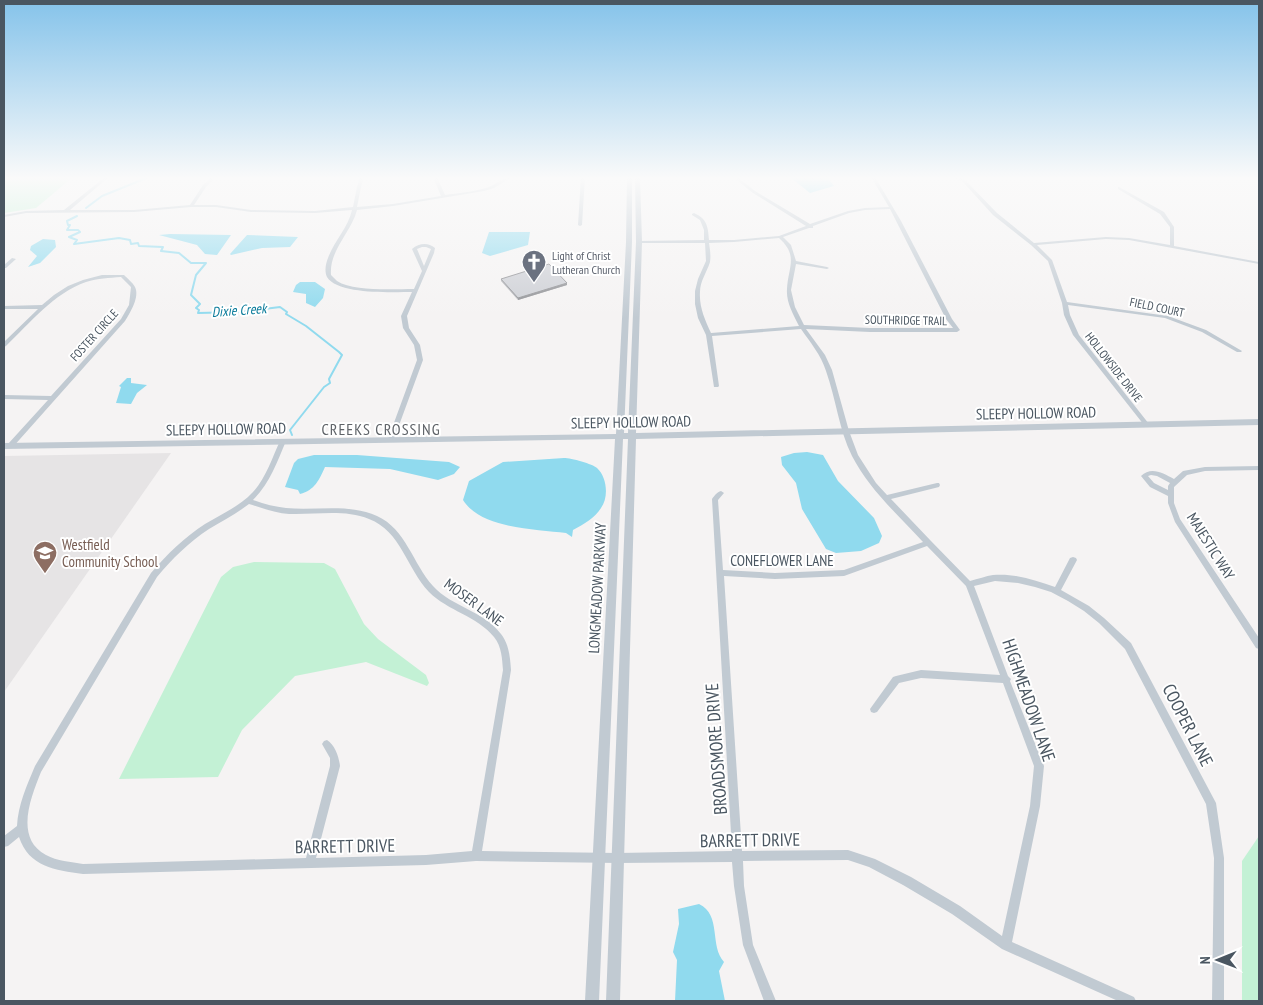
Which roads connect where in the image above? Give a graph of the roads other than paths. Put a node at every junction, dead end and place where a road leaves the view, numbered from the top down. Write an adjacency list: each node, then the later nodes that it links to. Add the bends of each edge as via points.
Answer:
1 (349, 224): 22 (street, via 329,262 330,276 347,287)
2 (629, 224): 36 (street, LONGMEADOW PARKWAY)
3 (638, 224): 12 (street, LONGMEADOW PARKWAY)
4 (704, 224): 13 (street)
5 (806, 224): 10 (street)
6 (819, 224): 10 (street)
7 (900, 224): 26 (street, SOUTHRIDGE TRAIL, via 958,330)
8 (1008, 224): 14 (street, HOLLOWSIDE DRIVE)
9 (1170, 224): 15 (street)
10 (811, 227): 11 (street)
11 (780, 237): 13 (street); 17 (street, via 790,245)
12 (639, 242): 13 (street); 37 (street, LONGMEADOW PARKWAY)
13 (707, 242): 27 (street, via 708,261 697,291 701,318)
14 (1033, 244): 15 (street, via 1122,238); 23 (street, HOLLOWSIDE DRIVE, via 1050,260)
15 (1172, 245): 18 (street)
16 (14, 259): 19 (street)
17 (794, 262): 20 (street); 26 (street, via 790,301)
18 (1259, 263)
19 (4, 267)
20 (828, 268)
21 (424, 271): 21 (street, via 433,248 430,246 414,250); 22 (street)
22 (415, 290): 38 (street, via 404,321 417,345 420,360)
23 (1065, 302): 29 (street, FIELD COURT, via 1166,317 1204,331); 34 (street, HOLLOWSIDE DRIVE, via 1071,325 1081,342)
24 (4, 307): 25 (street)
25 (43, 308): 28 (street, FOSTER CIRCLE); 32 (street, FOSTER CIRCLE, via 63,290 80,281 122,276 133,287 131,309)
26 (802, 327): 27 (street, SOUTHRIDGE TRAIL); 35 (street, via 829,370)
27 (709, 335): 30 (street)
28 (4, 345)
29 (1239, 351)
30 (716, 386)
31 (4, 398): 32 (street)
32 (51, 398): 40 (street, FOSTER CIRCLE)
33 (1259, 422): 34 (street, SLEEPY HOLLOW ROAD)
34 (1146, 424): 35 (street, SLEEPY HOLLOW ROAD)
35 (846, 431): 37 (street, SLEEPY HOLLOW ROAD); 46 (street, HIGHMEADOW LANE, via 855,455)
36 (620, 436): 37 (street, SLEEPY HOLLOW ROAD); 38 (street, SLEEPY HOLLOW ROAD); 61 (street, LONGMEADOW PARKWAY)
37 (633, 436): 62 (street, LONGMEADOW PARKWAY)
38 (391, 439): 39 (street, SLEEPY HOLLOW ROAD)
39 (282, 441): 40 (street, SLEEPY HOLLOW ROAD); 47 (street, via 263,483)
40 (7, 446)
41 (1259, 468): 42 (street, via 1185,473)
42 (1175, 483): 45 (street, via 1171,486); 45 (street, via 1156,473 1144,476 1152,485)
43 (937, 485): 46 (street)
44 (721, 494): 50 (street, BROADSMORE DRIVE, via 715,499)
45 (1171, 495): 53 (street, MAJESTIC WAY, via 1177,520)
46 (886, 497): 48 (street, HIGHMEADOW LANE)
47 (248, 501): 57 (street, via 181,545 154,575 38,769 22,814); 59 (street, MOSER LANE, via 286,511 348,511 375,518 397,536 421,577 440,597 481,621 499,637 506,654 507,670)
48 (928, 543): 50 (street, CONEFLOWER LANE, via 844,573 775,576); 51 (street, HIGHMEADOW LANE)
49 (1073, 560): 52 (street)
50 (720, 573): 60 (street, BROADSMORE DRIVE)
51 (969, 584): 52 (street, COOPER LANE, via 997,578 1015,579); 54 (street, HIGHMEADOW LANE)
52 (1056, 592): 69 (street, COOPER LANE, via 1082,604 1128,646 1211,803 1218,858)
53 (1259, 645)
54 (1007, 679): 55 (street, via 921,674 896,680); 64 (street, HIGHMEADOW LANE, via 1039,766 1035,806)
55 (874, 709)
56 (327, 744): 63 (street, via 335,766)
57 (21, 829): 58 (street); 63 (street, BARRETT DRIVE, via 25,843 42,860 69,868)
58 (4, 842)
59 (476, 856): 61 (street, BARRETT DRIVE); 63 (street, BARRETT DRIVE)
60 (739, 856): 62 (street, BARRETT DRIVE); 64 (street, BARRETT DRIVE, via 848,855 907,881); 67 (street, BROADSMORE DRIVE, via 748,946)
61 (599, 858): 62 (street, BARRETT DRIVE); 65 (street, LONGMEADOW PARKWAY)
62 (618, 858): 66 (street, LONGMEADOW PARKWAY)
63 (310, 863)
64 (1006, 945): 68 (street, BARRETT DRIVE)
65 (592, 1001)
66 (613, 1001)
67 (770, 1001)
68 (1130, 1001)
69 (1218, 1001)

